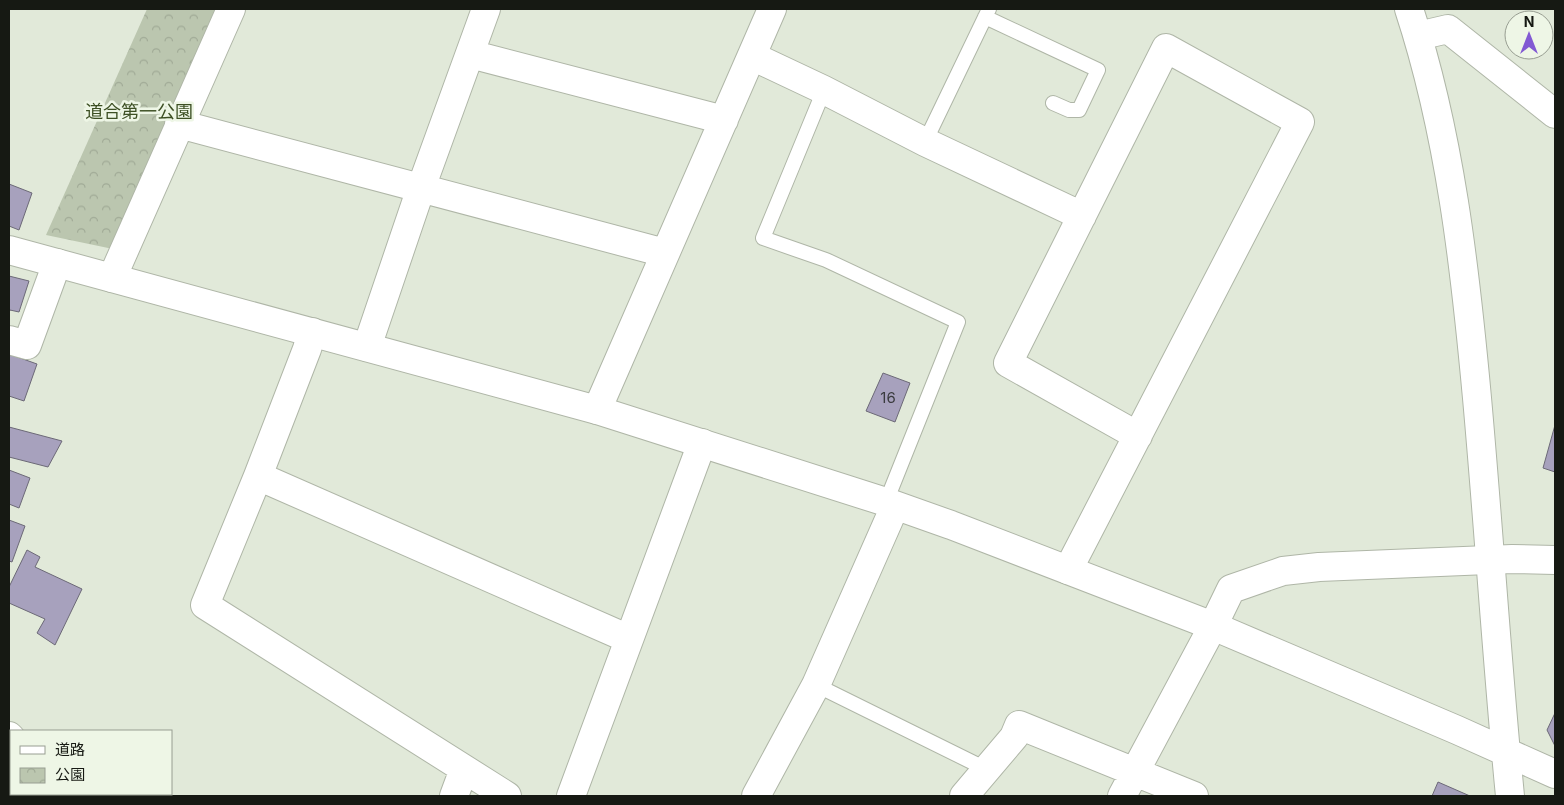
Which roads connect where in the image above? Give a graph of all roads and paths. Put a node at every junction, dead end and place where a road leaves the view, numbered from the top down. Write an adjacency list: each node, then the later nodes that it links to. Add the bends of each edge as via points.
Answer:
1 (231, 9): 13 (street)
2 (486, 9): 7 (street)
3 (772, 9): 8 (street)
4 (1408, 9): 6 (street)
5 (987, 13): 10 (lane, via 1098,70 1079,110 1069,110); 14 (lane)
6 (1418, 36): 11 (street, via 1448,29); 29 (street, via 1442,139 1463,265)
7 (470, 54): 12 (street); 15 (street)
8 (752, 56): 9 (street); 12 (street)
9 (824, 90): 14 (street); 28 (lane, via 763,238 826,260 958,322)
10 (1053, 103)
11 (1555, 114)
12 (724, 120): 18 (street)
13 (179, 124): 15 (street); 20 (street)
14 (925, 142): 16 (street)
15 (421, 188): 18 (street); 23 (street)
16 (1082, 216): 25 (street, via 1008,363); 25 (street, via 1166,48 1300,122)
17 (9, 250): 19 (street)
18 (665, 254): 24 (street)
19 (56, 263): 20 (street); 22 (street, via 27,345)
20 (112, 278): 21 (street)
21 (312, 332): 23 (street); 27 (street)
22 (9, 340)
23 (367, 347): 24 (street)
24 (597, 410): 26 (street)
25 (1138, 436): 31 (street)
26 (702, 443): 28 (street); 33 (street)
27 (258, 476): 33 (street); 36 (street, via 205,605)
28 (891, 504): 31 (street); 34 (street)
29 (1491, 560): 30 (street); 32 (street, via 1319,566 1283,571 1231,589); 35 (street)
30 (1555, 560)
31 (1068, 570): 32 (street)
32 (1214, 626): 35 (street); 38 (street)
33 (628, 639): 42 (street)
34 (816, 685): 37 (lane); 43 (street)
35 (1506, 751): 39 (street); 47 (street)
36 (464, 769): 40 (street); 41 (street)
37 (986, 769): 38 (street, via 1014,737 1019,725); 44 (street)
38 (1135, 772): 45 (street); 46 (street)
39 (1555, 774)
40 (454, 796)
41 (508, 796)
42 (571, 796)
43 (756, 796)
44 (964, 796)
45 (1122, 796)
46 (1194, 796)
47 (1510, 796)

